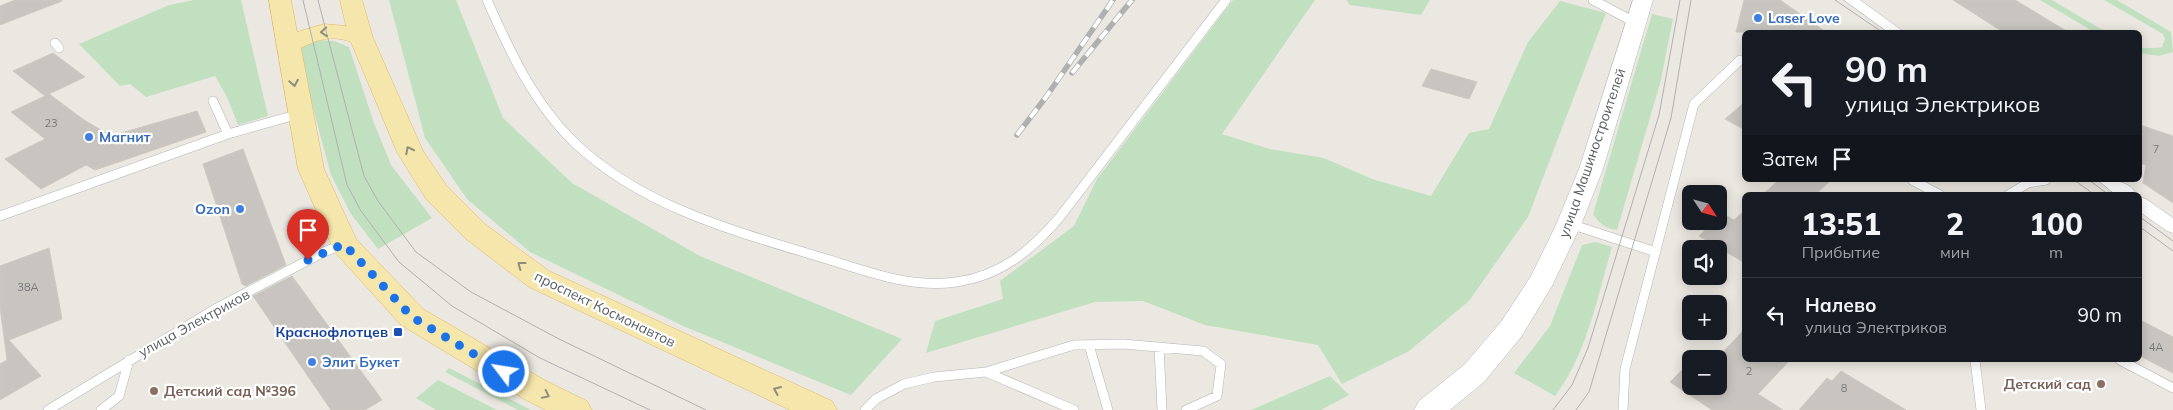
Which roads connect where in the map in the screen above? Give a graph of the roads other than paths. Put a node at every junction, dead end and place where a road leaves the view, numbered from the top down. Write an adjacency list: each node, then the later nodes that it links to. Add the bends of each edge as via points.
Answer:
1 (280, 0): 11 (main road)
2 (351, 0): 10 (main road, проспект Космонавтов)
3 (487, 0): 4 (lane, via 524,76 554,119 575,143 609,172 706,222 888,278 930,283 955,282 993,272 1030,251 1059,218)
4 (1226, 0)
5 (1593, 0): 8 (lane)
6 (1642, 0): 8 (main road, улица Машиностроителей)
7 (1851, 0): 9 (street)
8 (1636, 23): 24 (main road, улица Машиностроителей)
9 (1894, 30)
10 (361, 38): 11 (main road, one-way to 11, via 349,32 325,31 311,33); 38 (main road, проспект Космонавтов, one-way to 10, via 540,280 476,232 436,192 410,152)
11 (288, 45): 14 (main road, one-way to 14)
12 (1740, 60): 27 (lane, via 1694,104)
13 (213, 100): 15 (lane)
14 (300, 114): 15 (lane); 26 (main road, via 311,169)
15 (228, 134): 23 (lane)
16 (1916, 182): 19 (lane)
17 (2037, 182): 20 (lane)
18 (2110, 182): 21 (street)
19 (1934, 192)
20 (2013, 192)
21 (2124, 192)
22 (2142, 204): 25 (street)
23 (0, 216)
24 (1570, 224): 27 (lane); 44 (main road, улица Машиностроителей, via 1538,290 1502,343 1454,394)
25 (2173, 227)
26 (344, 244): 30 (lane, улица Электриков, via 216,309); 37 (main road, one-way to 37, via 412,317 535,390)
27 (1656, 252): 45 (lane, via 1625,369)
28 (1089, 345): 29 (lane); 33 (lane, via 1074,345); 41 (lane)
29 (1159, 347): 42 (lane); 43 (lane, via 1202,351 1221,364 1217,396)
30 (129, 360): 35 (lane, улица Электриков); 36 (lane, via 119,396)
31 (1975, 362): 46 (lane)
32 (2124, 362): 34 (lane)
33 (986, 372): 39 (lane, via 904,384 876,399); 40 (lane)
34 (2173, 388)
35 (48, 410)
36 (101, 410)
37 (576, 410)
38 (821, 410)
39 (866, 410)
40 (1074, 410)
41 (1108, 410)
42 (1162, 410)
43 (1186, 410)
44 (1430, 410)
45 (1623, 410)
46 (1981, 410)

